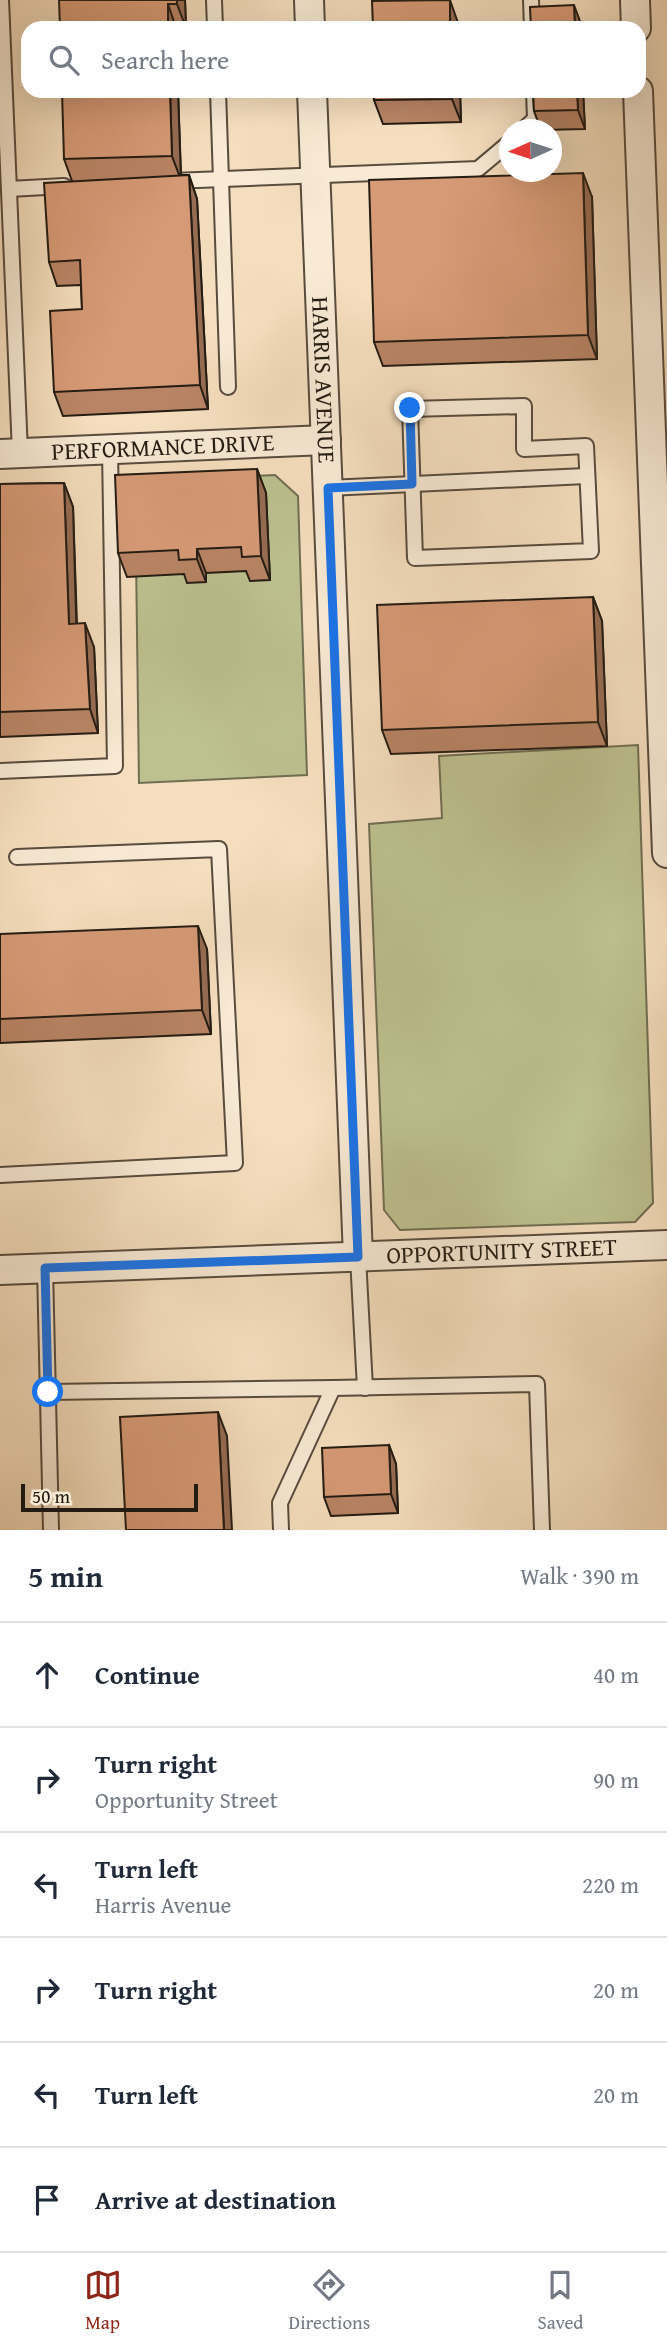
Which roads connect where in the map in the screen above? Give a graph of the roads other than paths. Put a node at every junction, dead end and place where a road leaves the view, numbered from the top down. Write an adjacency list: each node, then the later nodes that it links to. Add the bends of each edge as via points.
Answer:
1 (1, 0): 20 (lane)
2 (214, 0): 6 (lane)
3 (309, 0): 7 (street)
4 (531, 0): 8 (lane)
5 (635, 0): 9 (street)
6 (215, 21)
7 (310, 21)
8 (532, 21)
9 (636, 21)
10 (218, 98): 17 (lane)
11 (312, 98): 16 (street, HARRIS AVENUE)
12 (534, 98): 14 (lane)
13 (638, 98): 28 (street)
14 (535, 119)
15 (499, 151): 16 (lane, via 478,169)
16 (316, 174): 17 (lane); 22 (street, HARRIS AVENUE)
17 (221, 179): 18 (lane); 21 (lane)
18 (155, 182)
19 (75, 186): 20 (lane)
20 (9, 189): 24 (lane)
21 (228, 387)
22 (326, 440): 23 (street, PERFORMANCE DRIVE); 27 (street, HARRIS AVENUE)
23 (110, 449): 24 (street, PERFORMANCE DRIVE); 29 (lane, via 115,766)
24 (10, 453)
25 (586, 475): 26 (lane); 26 (lane, via 586,446 524,449 524,406 410,408); 26 (lane, via 591,551 415,558)
26 (412, 484): 27 (lane)
27 (328, 488): 34 (street, HARRIS AVENUE)
28 (662, 616): 30 (street)
29 (0, 771)
30 (667, 853)
31 (18, 857): 32 (lane, via 219,849 235,1163)
32 (0, 1175)
33 (667, 1245): 34 (street, OPPORTUNITY STREET)
34 (358, 1257): 35 (street, OPPORTUNITY STREET); 38 (lane)
35 (45, 1268): 36 (street, OPPORTUNITY STREET); 39 (lane)
36 (0, 1270)
37 (333, 1388): 38 (lane); 39 (lane); 41 (lane, via 280,1503)
38 (365, 1388): 42 (lane, via 537,1384)
39 (48, 1392): 40 (lane)
40 (51, 1530)
41 (281, 1530)
42 (542, 1530)

